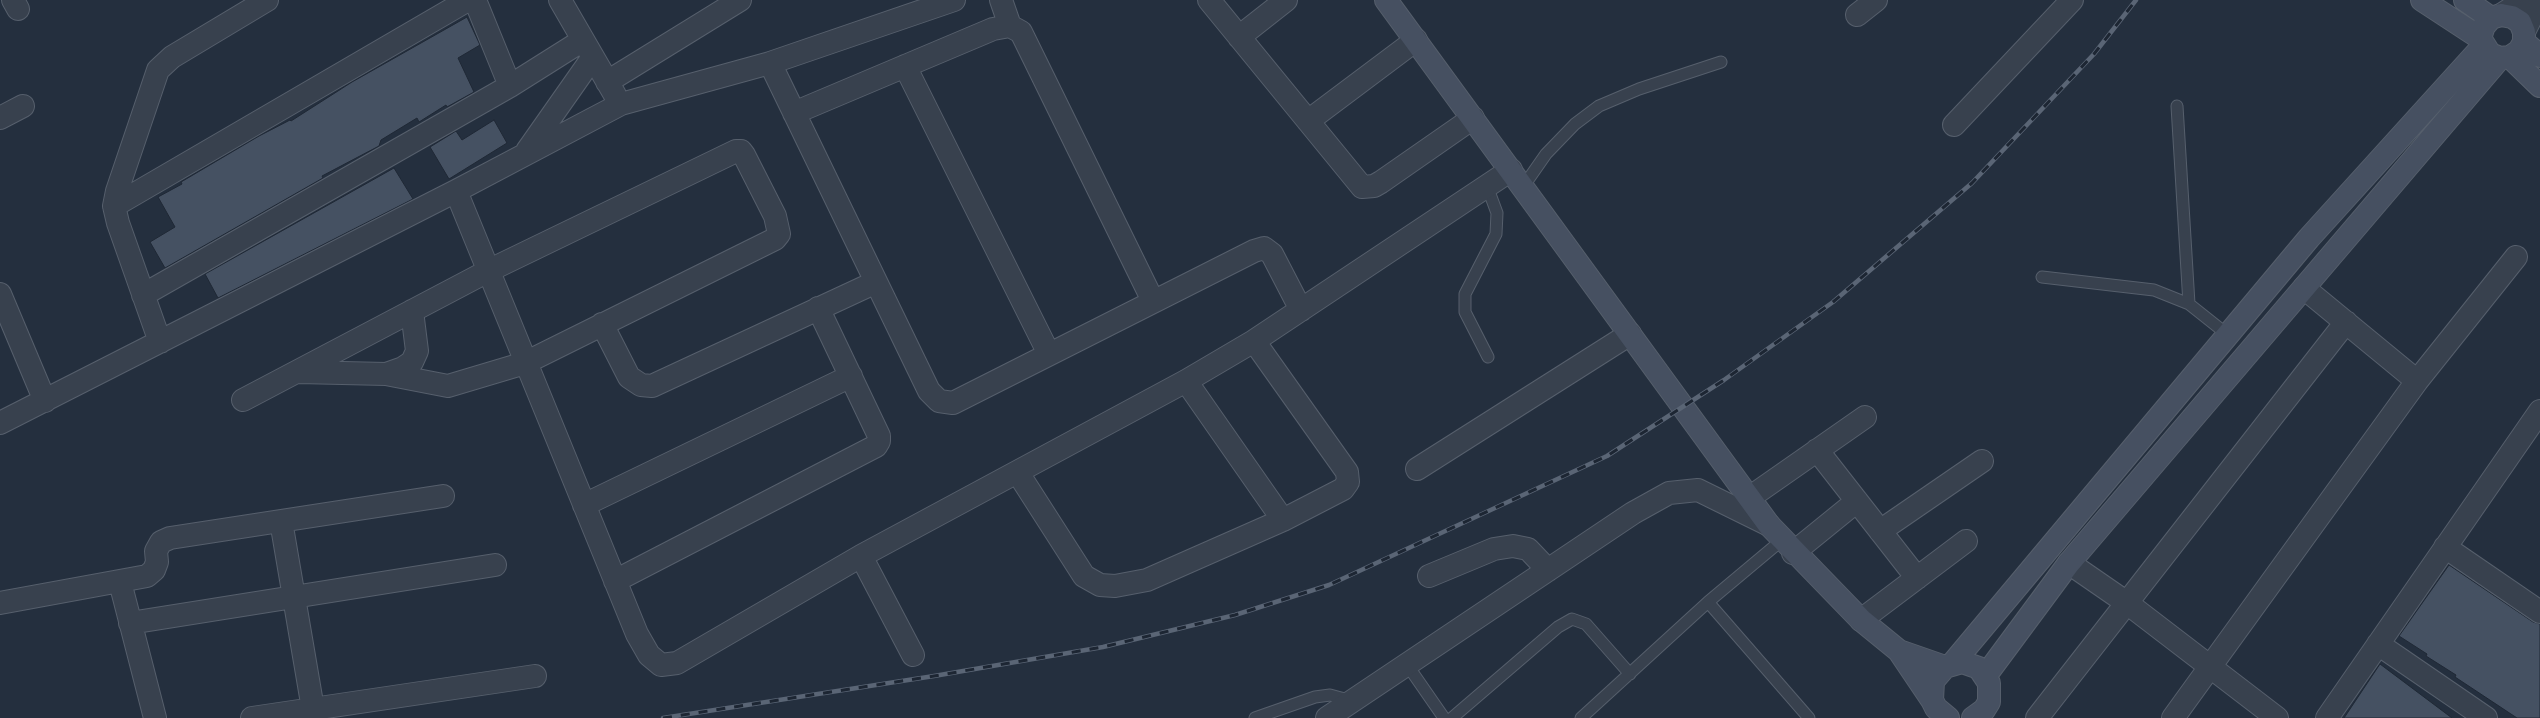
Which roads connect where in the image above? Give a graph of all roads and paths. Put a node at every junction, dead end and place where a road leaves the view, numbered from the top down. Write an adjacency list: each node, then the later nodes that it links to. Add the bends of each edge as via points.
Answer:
1 (267, 0): 43 (street, via 172,57 158,70 150,87)
2 (468, 0): 43 (street)
3 (475, 0): 29 (street)
4 (560, 0): 23 (street)
5 (740, 0): 28 (street)
6 (1001, 0): 19 (street)
7 (1209, 0): 20 (street)
8 (1286, 0): 20 (street)
9 (1386, 0): 21 (main road)
10 (1876, 0): 17 (street)
11 (2072, 0): 38 (street)
12 (2422, 0): 22 (main road)
13 (2465, 0): 18 (main road)
14 (2524, 0): 18 (street)
15 (2540, 0): 22 (street)
16 (948, 1): 26 (street)
17 (1857, 15)
18 (2496, 17): 22 (main road, via 2484,26); 22 (main road, via 2512,16 2520,22)
19 (1010, 26): 27 (street, via 994,29); 51 (street, via 1022,32)
20 (1239, 37): 37 (street)
21 (1416, 40): 36 (main road); 37 (street)
22 (2504, 46): 24 (main road); 30 (main road); 48 (main road); 59 (main road, via 2309,238)
23 (588, 49): 28 (street); 29 (street); 39 (street)
24 (2540, 56)
25 (1721, 62): 40 (lane, via 1599,106 1575,124)
26 (770, 63): 31 (street); 34 (street)
27 (905, 66): 34 (street); 62 (street)
28 (608, 82): 31 (street)
29 (510, 86): 50 (street)
30 (2540, 86)
31 (621, 104): 39 (street)
32 (23, 106): 35 (street)
33 (2177, 106): 52 (lane)
34 (794, 113): 47 (street)
35 (0, 118)
36 (1473, 118): 37 (street, via 1382,182 1367,188 1362,187); 40 (main road)
37 (1308, 121)
38 (1954, 125)
39 (523, 155): 42 (street)
40 (1517, 179): 41 (street); 58 (main road)
41 (1486, 186): 54 (street); 63 (lane, via 1497,213 1496,234 1465,294 1465,312)
42 (456, 191): 45 (street); 61 (street)
43 (114, 206): 50 (street)
44 (2516, 257): 69 (street)
45 (488, 271): 55 (street); 57 (street, via 731,153 741,151 775,216 779,234 775,239); 64 (street)
46 (2042, 277): 52 (lane, via 2154,290)
47 (876, 282): 53 (street); 62 (street, via 929,391 939,400 953,403)
48 (2304, 288): 56 (street); 90 (main road)
49 (0, 294): 71 (street)
50 (143, 295): 61 (street)
51 (1153, 301): 54 (street, via 1240,256 1264,248 1272,254); 62 (street)
52 (2189, 304): 59 (lane)
53 (818, 308): 57 (street, via 652,386 640,385 629,377); 67 (street)
54 (1301, 310): 60 (street)
55 (412, 311): 65 (street); 66 (street, via 417,351 412,362)
56 (2346, 322): 69 (street); 100 (street)
57 (602, 324): 64 (street)
58 (1630, 334): 77 (street); 80 (main road)
59 (2228, 334): 107 (main road)
60 (1254, 340): 68 (street); 83 (street, via 1347,472 1348,482 1343,489)
61 (160, 342): 71 (street)
62 (1049, 354)
63 (1488, 357)
64 (525, 363): 66 (street, via 448,386); 82 (street)
65 (297, 372): 66 (street); 70 (street)
66 (386, 374)
67 (850, 376): 82 (street); 95 (street, via 879,436 876,446)
68 (1186, 381): 78 (street); 83 (street)
69 (2417, 381): 108 (street)
70 (243, 400)
71 (45, 401): 74 (street)
72 (2540, 411): 88 (street)
73 (1865, 417): 75 (street)
74 (0, 424)
75 (1817, 450): 80 (street); 81 (street)
76 (1982, 461): 85 (street)
77 (1417, 469)
78 (1018, 473): 83 (street, via 1069,556 1084,576 1100,586 1147,580); 89 (street)
79 (443, 496): 84 (street)
80 (1749, 498): 86 (main road)
81 (1857, 501): 85 (street); 86 (street)
82 (584, 505): 95 (street)
83 (1284, 520)
84 (281, 521): 96 (street, via 170,538 161,542 156,550 157,562 154,570 147,576); 97 (street)
85 (1880, 531): 94 (street)
86 (1781, 539): 92 (street, via 1698,490 1669,493 1633,513); 98 (lane); 102 (main road)
87 (1966, 541): 94 (street)
88 (2446, 547): 101 (street); 104 (street)
89 (861, 556): 95 (street, via 677,663 661,665 649,655 636,634); 106 (street)
90 (2069, 563): 100 (street); 111 (main road)
91 (495, 565): 97 (street)
92 (1548, 570): 93 (street, via 1528,549 1513,546 1494,549); 109 (street)
93 (1429, 576)
94 (1917, 578): 102 (street)
95 (615, 581)
96 (120, 582): 99 (street); 103 (street)
97 (294, 597): 103 (street); 115 (street)
98 (1708, 602): 110 (lane); 124 (lane)
99 (0, 603)
100 (2127, 603): 108 (street); 126 (street)
101 (2540, 612)
102 (1861, 620): 105 (main road)
103 (130, 623): 117 (street)
104 (2378, 644): 129 (street); 130 (street)
105 (1899, 651): 107 (main road); 113 (main road)
106 (913, 655)
107 (1949, 665): 111 (main road, via 1971,664); 113 (main road, via 1933,681)
108 (2210, 665): 127 (street); 128 (street)
109 (1408, 666): 114 (street); 121 (lane)
110 (1630, 674): 122 (lane, via 1586,624 1572,619 1558,627); 123 (lane)
111 (1986, 675): 116 (main road, via 1990,693)
112 (535, 676): 115 (street)
113 (1932, 700): 125 (main road, via 1936,708)
114 (1353, 701): 119 (lane, via 1330,694); 120 (street)
115 (313, 709): 118 (street)
116 (1981, 715)
117 (155, 718)
118 (252, 718)
119 (1255, 718)
120 (1326, 718)
121 (1444, 718)
122 (1452, 718)
123 (1581, 718)
124 (1809, 718)
125 (1947, 718)
126 (2037, 718)
127 (2173, 718)
128 (2277, 718)
129 (2327, 718)
130 (2486, 718)

